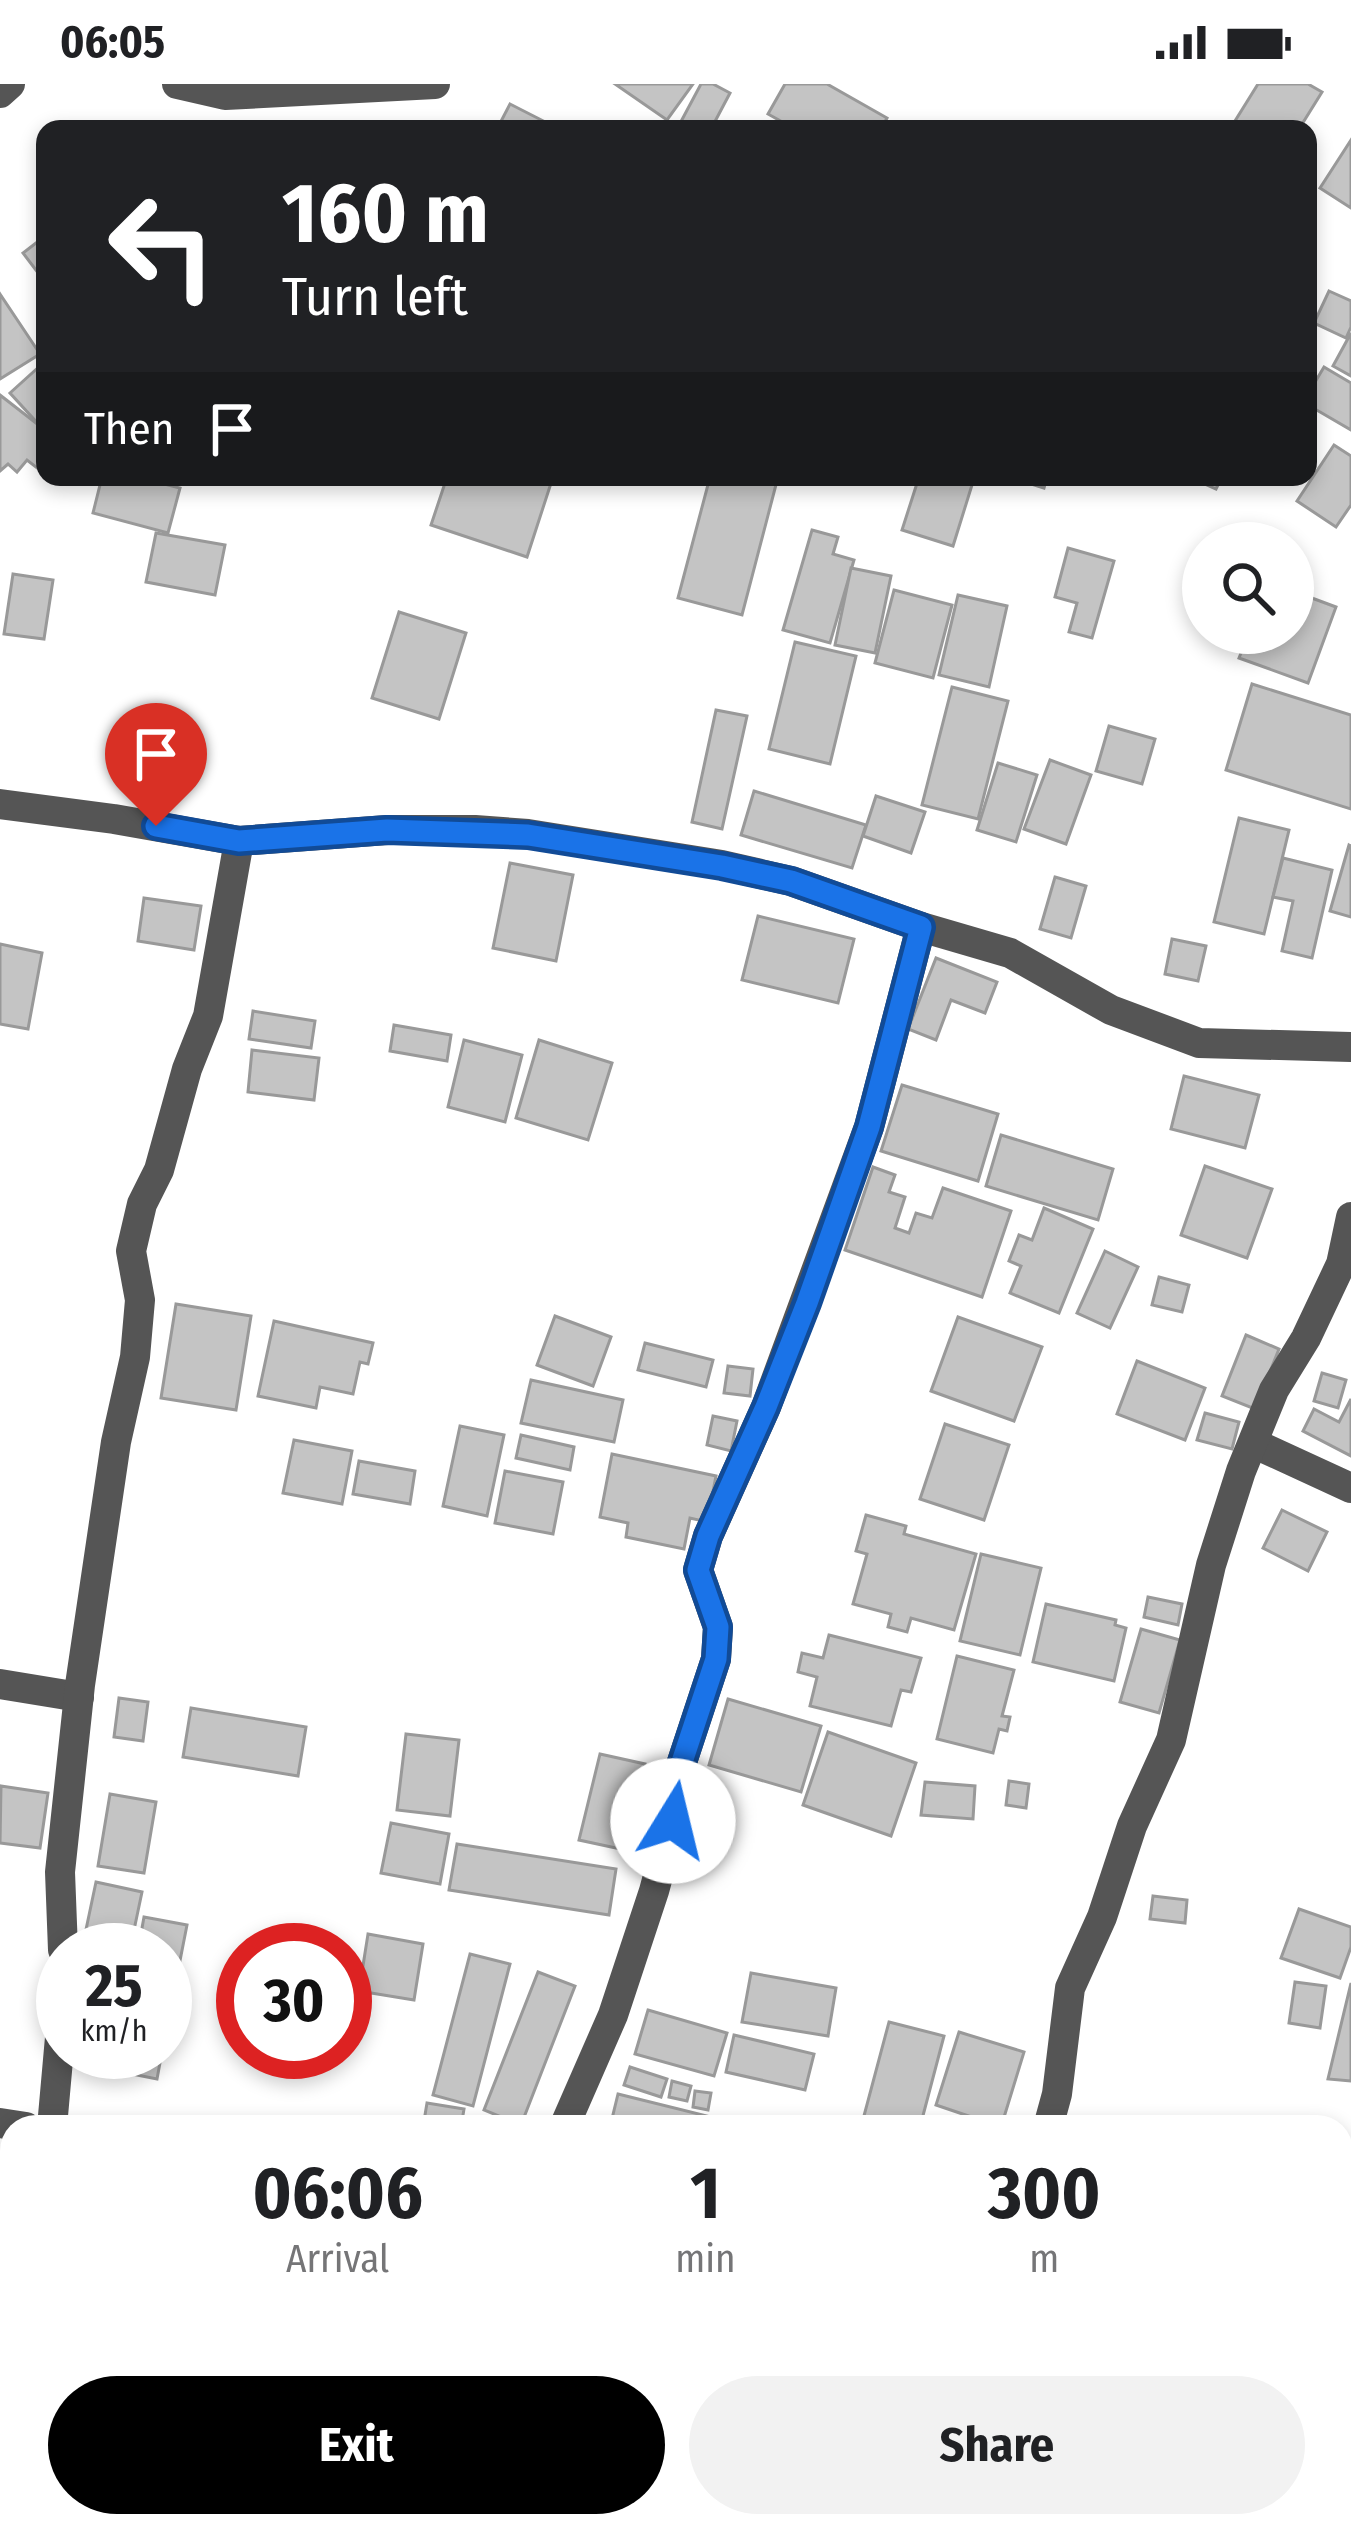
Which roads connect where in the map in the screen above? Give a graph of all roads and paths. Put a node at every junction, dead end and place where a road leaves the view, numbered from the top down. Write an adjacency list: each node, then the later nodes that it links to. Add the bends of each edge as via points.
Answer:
1 (10, 84): 4 (street)
2 (177, 84): 3 (street, via 225,95)
3 (435, 84)
4 (0, 93)
5 (0, 804): 6 (street)
6 (239, 841): 7 (street, via 387,830 528,835 791,881); 13 (street, via 208,1016 131,1251 140,1300 135,1357)
7 (921, 927): 8 (street, via 1010,953 1111,1010 1199,1043); 17 (street, via 869,1127 766,1407 708,1536 698,1570 718,1627 716,1659 681,1765 654,1892)
8 (1351, 1047)
9 (1351, 1217): 10 (street, via 1341,1264)
10 (1252, 1443): 11 (street); 18 (street, via 1211,1565 1171,1740 1070,1988)
11 (1351, 1488)
12 (0, 1684): 13 (street)
13 (79, 1697): 14 (street)
14 (62, 1923)
15 (56, 2079): 16 (street)
16 (53, 2115)
17 (569, 2115)
18 (1051, 2115)

